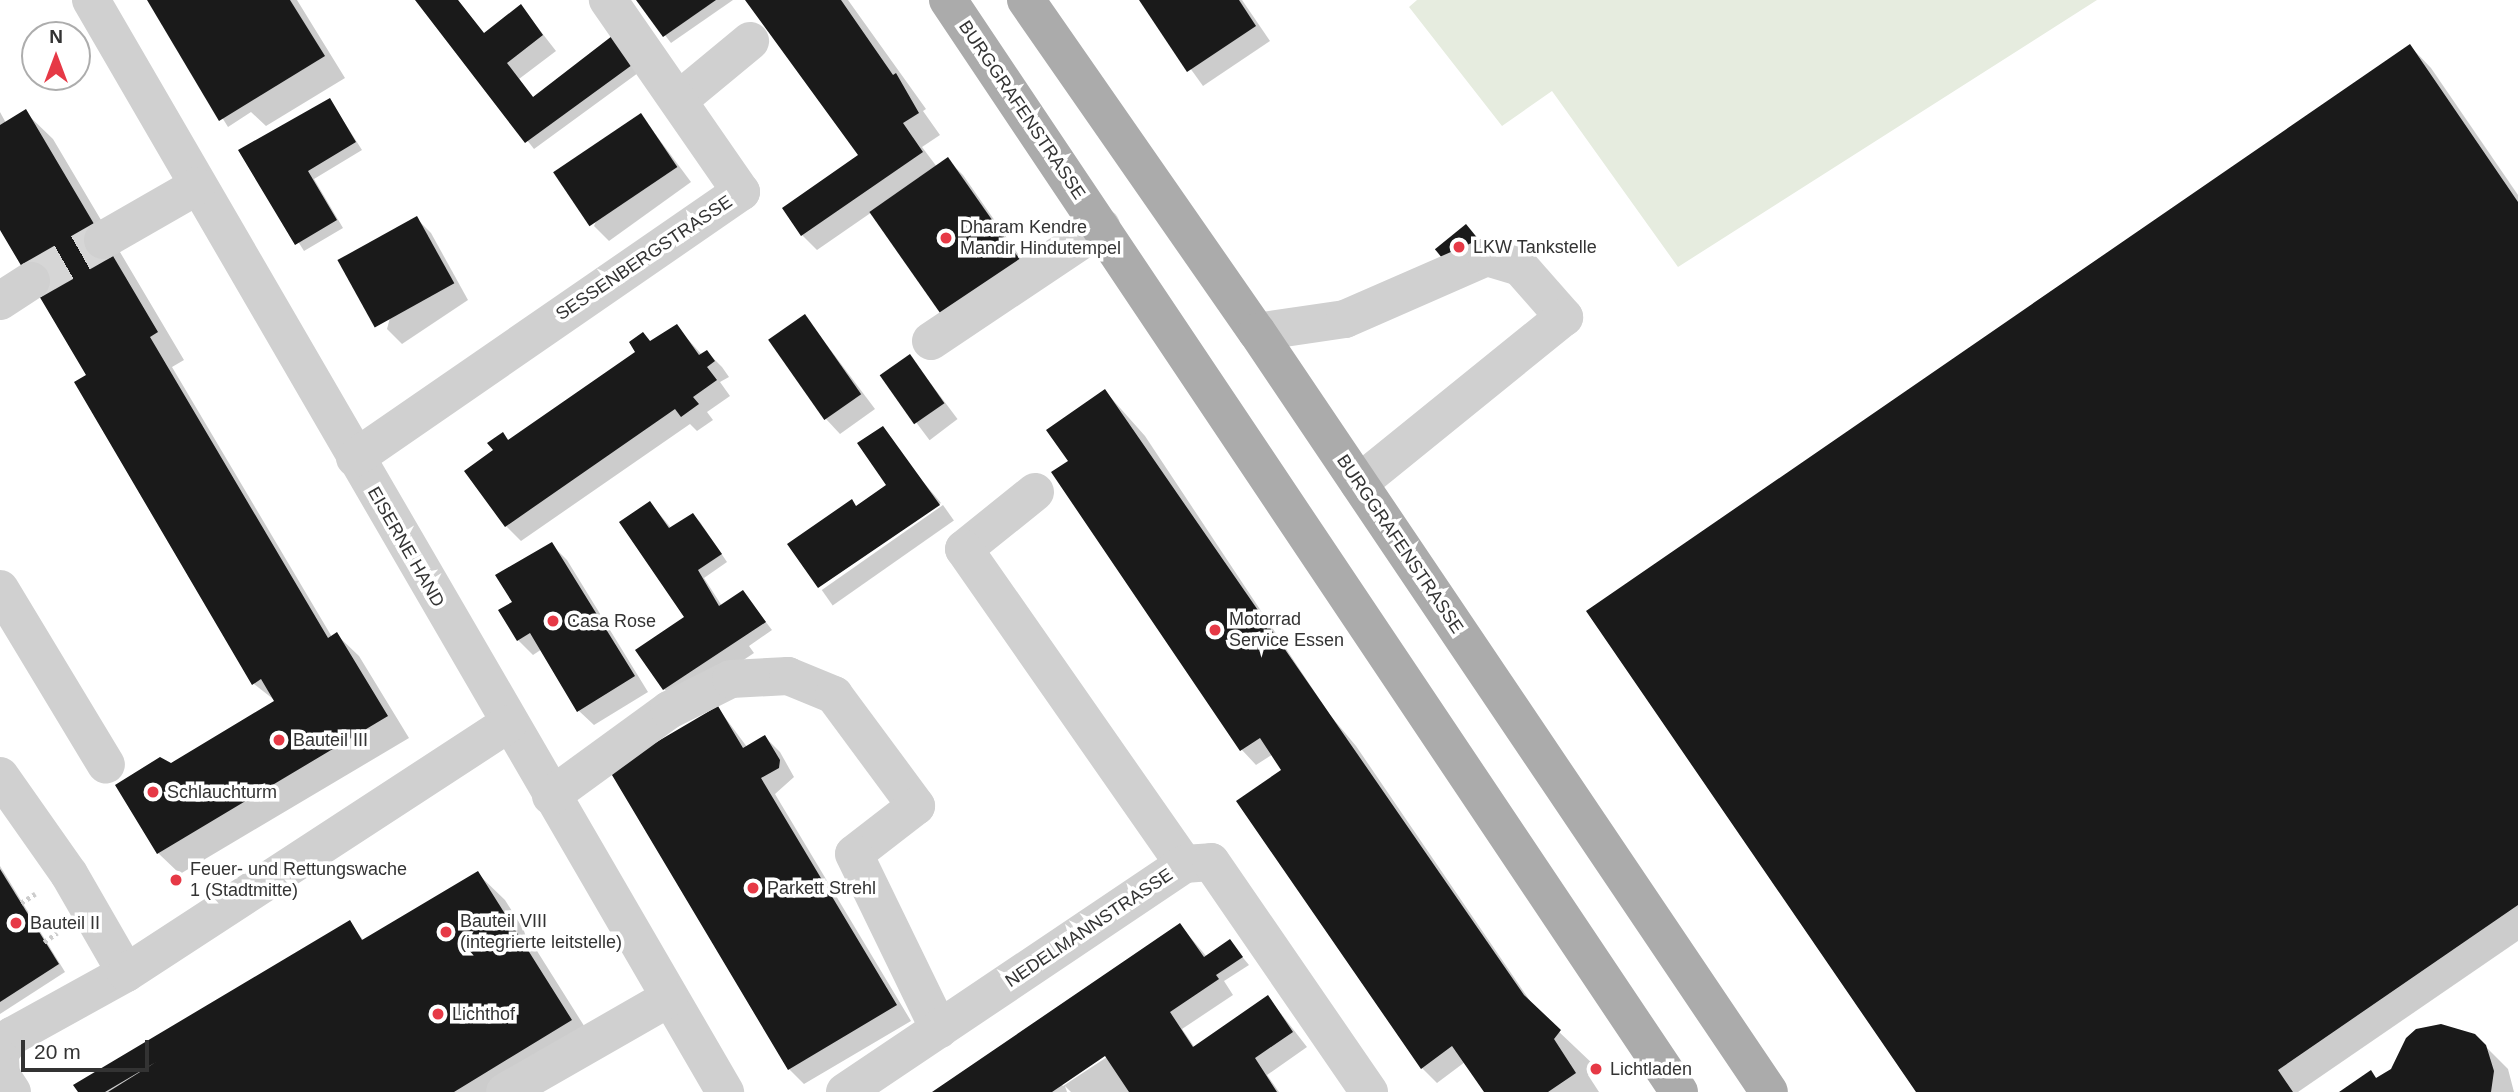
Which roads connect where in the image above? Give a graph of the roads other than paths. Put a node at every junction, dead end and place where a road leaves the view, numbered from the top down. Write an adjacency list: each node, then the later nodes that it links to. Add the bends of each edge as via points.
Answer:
1 (91, 0): 7 (street, EISERNE HAND)
2 (608, 0): 6 (street, SESSENBERGSTRASSE)
3 (948, 0): 8 (main road, BURGGRAFENSTRASSE)
4 (1026, 0): 10 (main road, BURGGRAFENSTRASSE)
5 (750, 41): 6 (street)
6 (680, 99): 12 (street, SESSENBERGSTRASSE, via 741,192)
7 (197, 187): 9 (street); 12 (street, EISERNE HAND)
8 (1101, 227): 11 (street); 30 (main road, BURGGRAFENSTRASSE)
9 (103, 240)
10 (1257, 332): 13 (main road, BURGGRAFENSTRASSE); 13 (street, via 1345,319 1487,257 1520,267 1564,317)
11 (931, 341)
12 (355, 458): 16 (street, EISERNE HAND)
13 (1359, 483): 31 (main road, BURGGRAFENSTRASSE)
14 (1035, 492): 20 (street, via 964,549)
15 (0, 589): 17 (street)
16 (508, 724): 19 (street, EISERNE HAND); 21 (street)
17 (106, 765)
18 (0, 776): 21 (street, via 69,874)
19 (551, 796): 22 (street, EISERNE HAND); 23 (street, via 668,710 731,679 788,676 834,695 916,806 854,854)
20 (1184, 864): 23 (street, NEDELMANNSTRASSE); 29 (street, NEDELMANNSTRASSE, via 1212,862)
21 (126, 973): 24 (street, via 12,1037)
22 (669, 998): 26 (street); 27 (street, EISERNE HAND)
23 (939, 1029): 28 (street, NEDELMANNSTRASSE)
24 (0, 1055): 25 (street, via 1,1075)
25 (12, 1092)
26 (505, 1092)
27 (725, 1092)
28 (845, 1092)
29 (1369, 1092)
30 (1679, 1092)
31 (1769, 1092)

